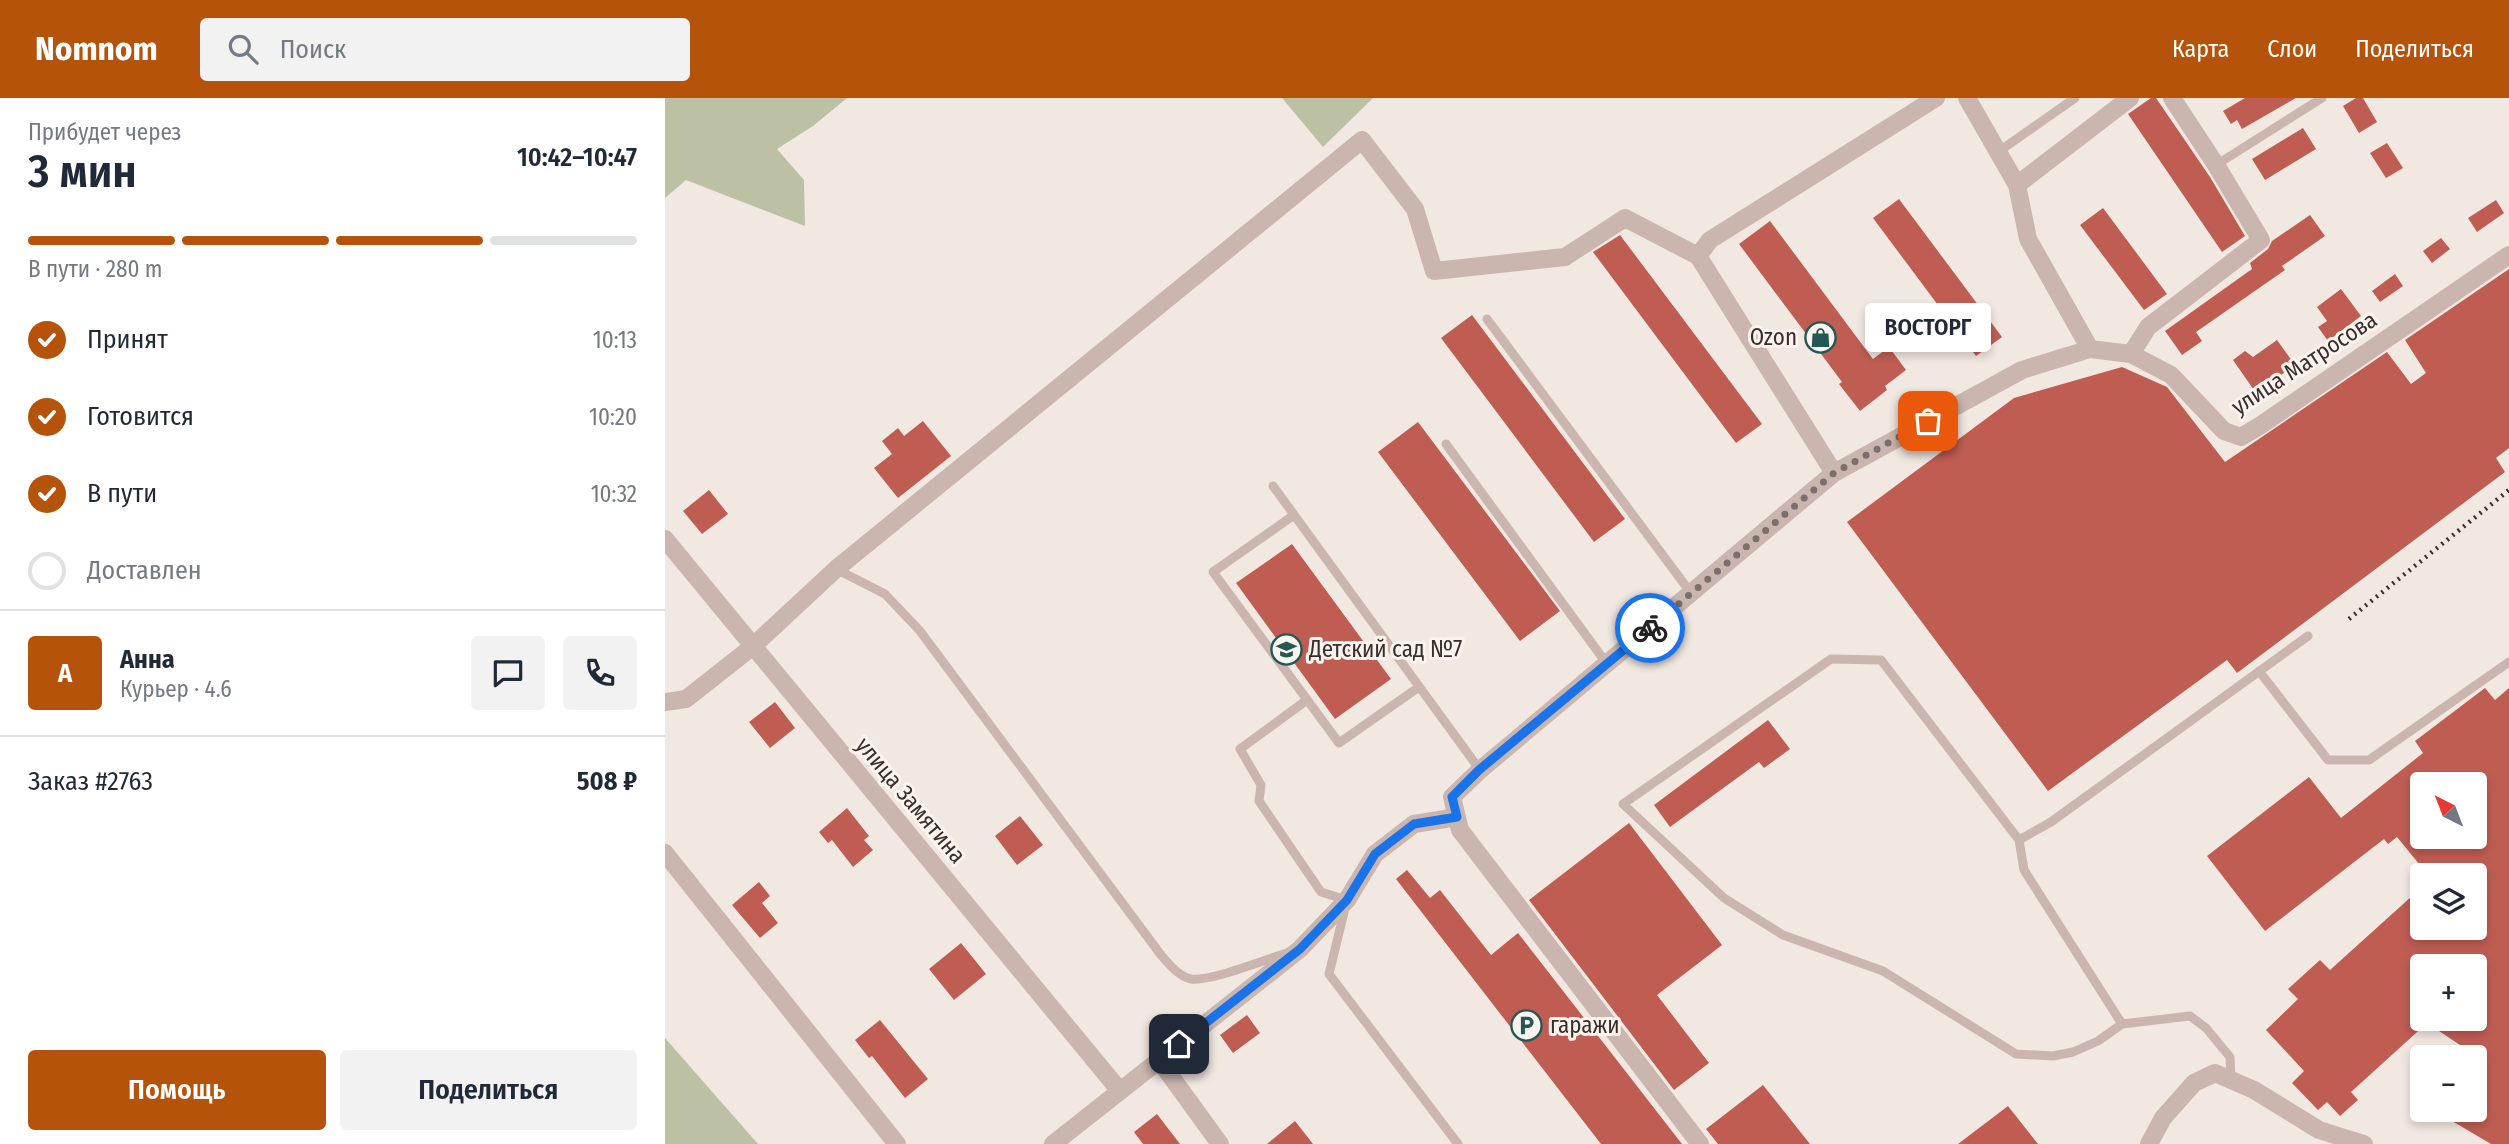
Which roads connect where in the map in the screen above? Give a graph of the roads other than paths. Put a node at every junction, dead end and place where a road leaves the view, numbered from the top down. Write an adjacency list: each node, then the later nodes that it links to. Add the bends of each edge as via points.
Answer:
1 (1936, 98): 10 (street, via 1710,240)
2 (1967, 98): 7 (street)
3 (2075, 98): 7 (lane)
4 (2130, 98): 9 (street)
5 (2172, 98): 8 (street)
6 (2322, 98): 8 (lane)
7 (1998, 152): 9 (street)
8 (2216, 165): 14 (street, via 2261,240 2148,327)
9 (2017, 186): 13 (street, via 2028,239)
10 (1698, 256): 16 (street); 20 (street, via 1625,218 1565,257 1434,271 1415,209 1362,140)
11 (2509, 256): 14 (street, улица Матросова, via 2241,437 2224,431 2171,375)
12 (1487, 319): 21 (lane)
13 (2090, 349): 14 (street); 16 (street, via 2022,370)
14 (2131, 354)
15 (1446, 443): 25 (lane)
16 (1834, 473): 21 (street)
17 (1273, 486): 18 (lane)
18 (1294, 515): 27 (lane); 28 (lane, via 1213,572)
19 (665, 539): 23 (street, улица Замятина)
20 (835, 569): 23 (street); 35 (lane, via 885,594 920,631 1175,971 1191,979 1206,978)
21 (1691, 593): 25 (street)
22 (2308, 636): 26 (lane)
23 (752, 647): 29 (street, via 687,699); 39 (street, улица Замятина)
24 (2509, 662): 26 (lane, via 2369,760 2328,760)
25 (1607, 664): 30 (street)
26 (2259, 671): 32 (lane, via 2051,822)
27 (1419, 687): 28 (lane, via 1339,743); 30 (lane)
28 (1307, 700): 34 (lane, via 1240,749 1261,785 1259,802 1321,892)
29 (665, 702)
30 (1479, 770): 31 (street, via 1452,797)
31 (1457, 817): 34 (street, via 1414,824 1375,854); 44 (street, via 1460,830)
32 (2019, 840): 36 (lane, via 2024,870); 36 (lane, via 1881,660 1831,659 1623,804 1724,898 1783,934 1883,971 2015,1054 2073,1052)
33 (665, 853): 40 (street)
34 (1347, 900): 35 (street); 43 (lane, via 1329,974)
35 (1300, 949): 37 (street)
36 (2122, 1024): 38 (lane, via 2190,1016 2230,1058)
37 (1159, 1060): 39 (street); 42 (street)
38 (2231, 1079): 45 (street, via 2215,1073 2193,1083); 46 (street, via 2319,1130)
39 (1120, 1091): 41 (street)
40 (897, 1144)
41 (1053, 1144)
42 (1220, 1144)
43 (1458, 1144)
44 (1700, 1144)
45 (2148, 1144)
46 (2364, 1144)

